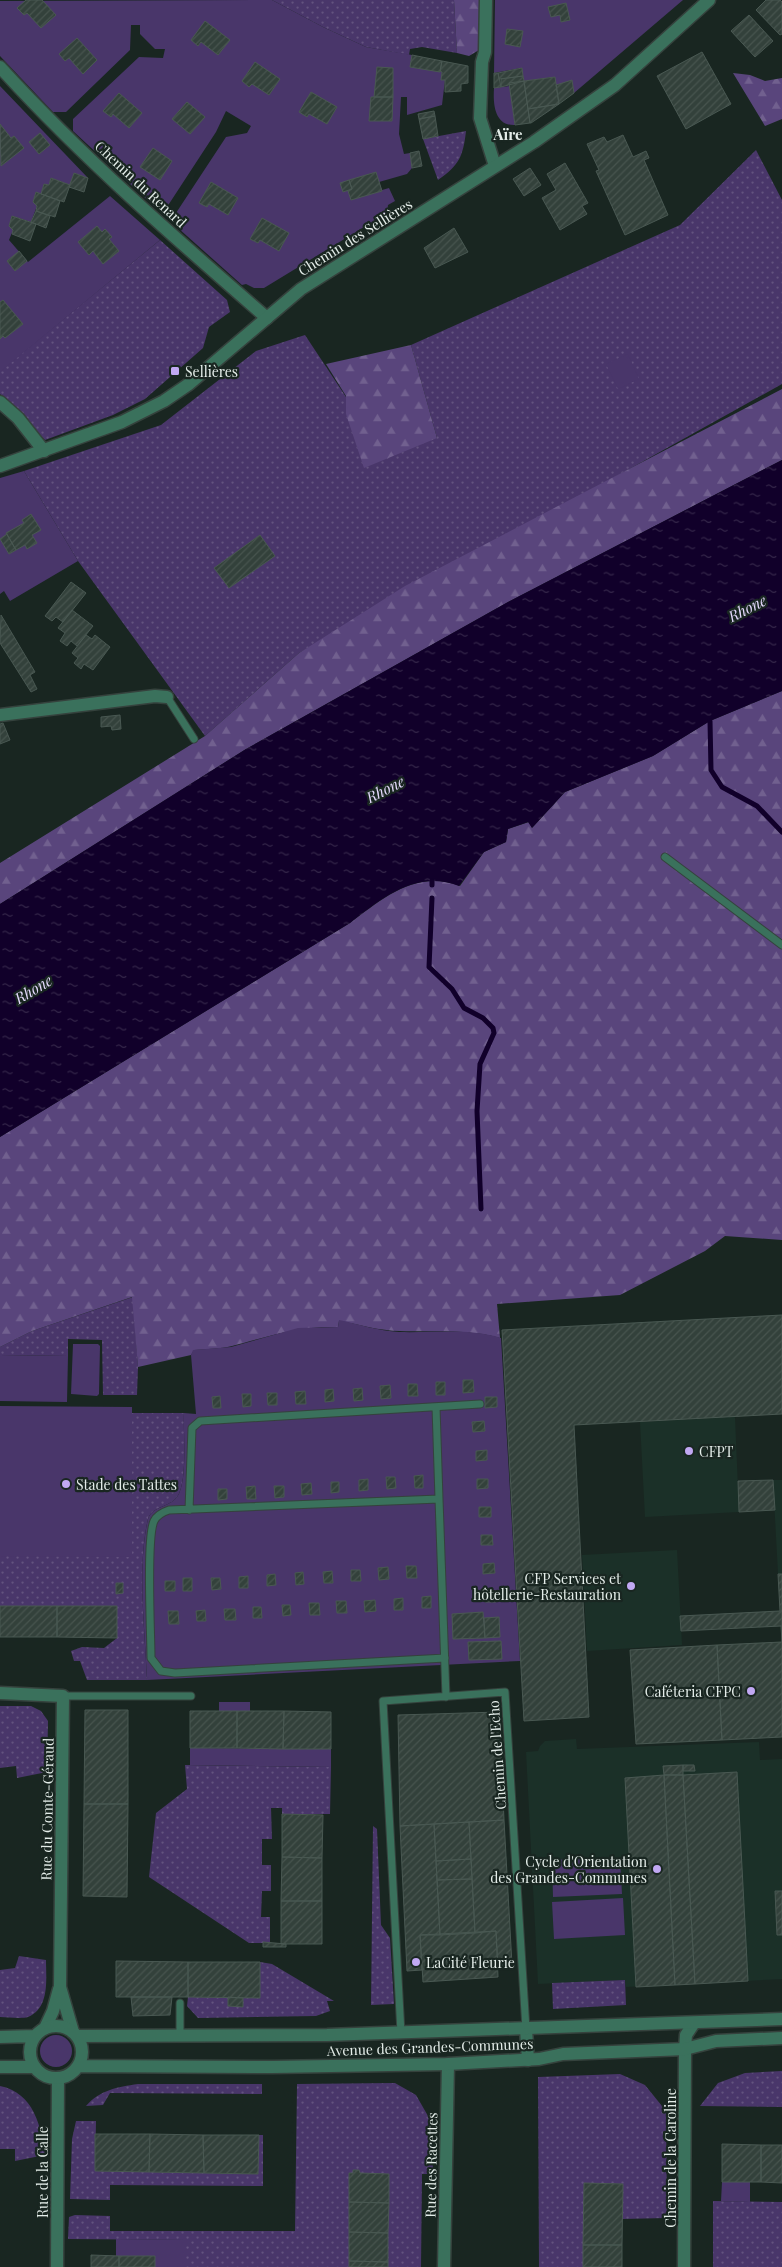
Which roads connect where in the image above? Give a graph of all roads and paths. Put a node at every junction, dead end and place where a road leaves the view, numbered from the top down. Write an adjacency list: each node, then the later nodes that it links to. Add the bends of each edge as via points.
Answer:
1 (486, 0): 4 (street, via 480,118)
2 (709, 0): 4 (street, Chemin des Sellières, via 615,85)
3 (0, 67): 5 (street, Chemin du Renard, via 128,193)
4 (495, 166): 5 (street, Chemin des Sellières, via 328,270)
5 (267, 318): 7 (street, Chemin des Sellières, via 164,401 122,422)
6 (0, 402): 7 (street)
7 (44, 450): 8 (street, Chemin des Sellières)
8 (0, 466)
9 (167, 698): 10 (street, via 155,696); 11 (lane)
10 (0, 715)
11 (194, 739)
12 (665, 857): 13 (lane)
13 (782, 945)
14 (480, 1404): 15 (lane)
15 (436, 1407): 16 (lane); 17 (lane, via 200,1421 192,1428)
16 (439, 1499): 17 (lane); 18 (lane)
17 (189, 1510): 18 (lane, via 164,1511 152,1528 151,1658 161,1671 175,1673)
18 (445, 1658): 22 (lane)
19 (0, 1693): 20 (street)
20 (63, 1696): 21 (lane); 23 (street, Rue du Comte-Géraud)
21 (191, 1696)
22 (446, 1696): 27 (lane, Chemin de l'Echo, via 505,1692); 29 (lane, Chemin de l'Echo, via 383,1701)
23 (60, 1987): 28 (street, Rue du Comte-Géraud, via 53,2011); 30 (street, Rue du Comte-Géraud, via 65,2011)
24 (180, 2003): 32 (lane)
25 (782, 2020): 26 (street, Avenue des Grandes-Communes)
26 (694, 2023): 27 (street, Avenue des Grandes-Communes); 34 (street, Chemin de la Caroline, via 686,2035)
27 (526, 2029): 29 (street, Avenue des Grandes-Communes); 35 (street)
28 (40, 2032): 30 (street, via 62,2026); 31 (street); 39 (street, via 30,2051)
29 (401, 2033): 32 (street, Avenue des Grandes-Communes)
30 (75, 2034): 32 (street, Avenue des Grandes-Communes); 37 (street, via 82,2054)
31 (0, 2037)
32 (180, 2037)
33 (782, 2038): 34 (street, Avenue des Grandes-Communes, via 716,2041)
34 (685, 2049): 35 (street, Avenue des Grandes-Communes, via 563,2054); 43 (street, Chemin de la Caroline)
35 (528, 2060): 36 (street, Avenue des Grandes-Communes)
36 (448, 2064): 37 (street, Avenue des Grandes-Communes); 42 (street, Rue des Racettes)
37 (78, 2066): 40 (street)
38 (0, 2067): 39 (street)
39 (35, 2067): 40 (street, via 43,2074)
40 (58, 2078): 41 (street, Rue de la Calle)
41 (57, 2267)
42 (444, 2267)
43 (684, 2267)

